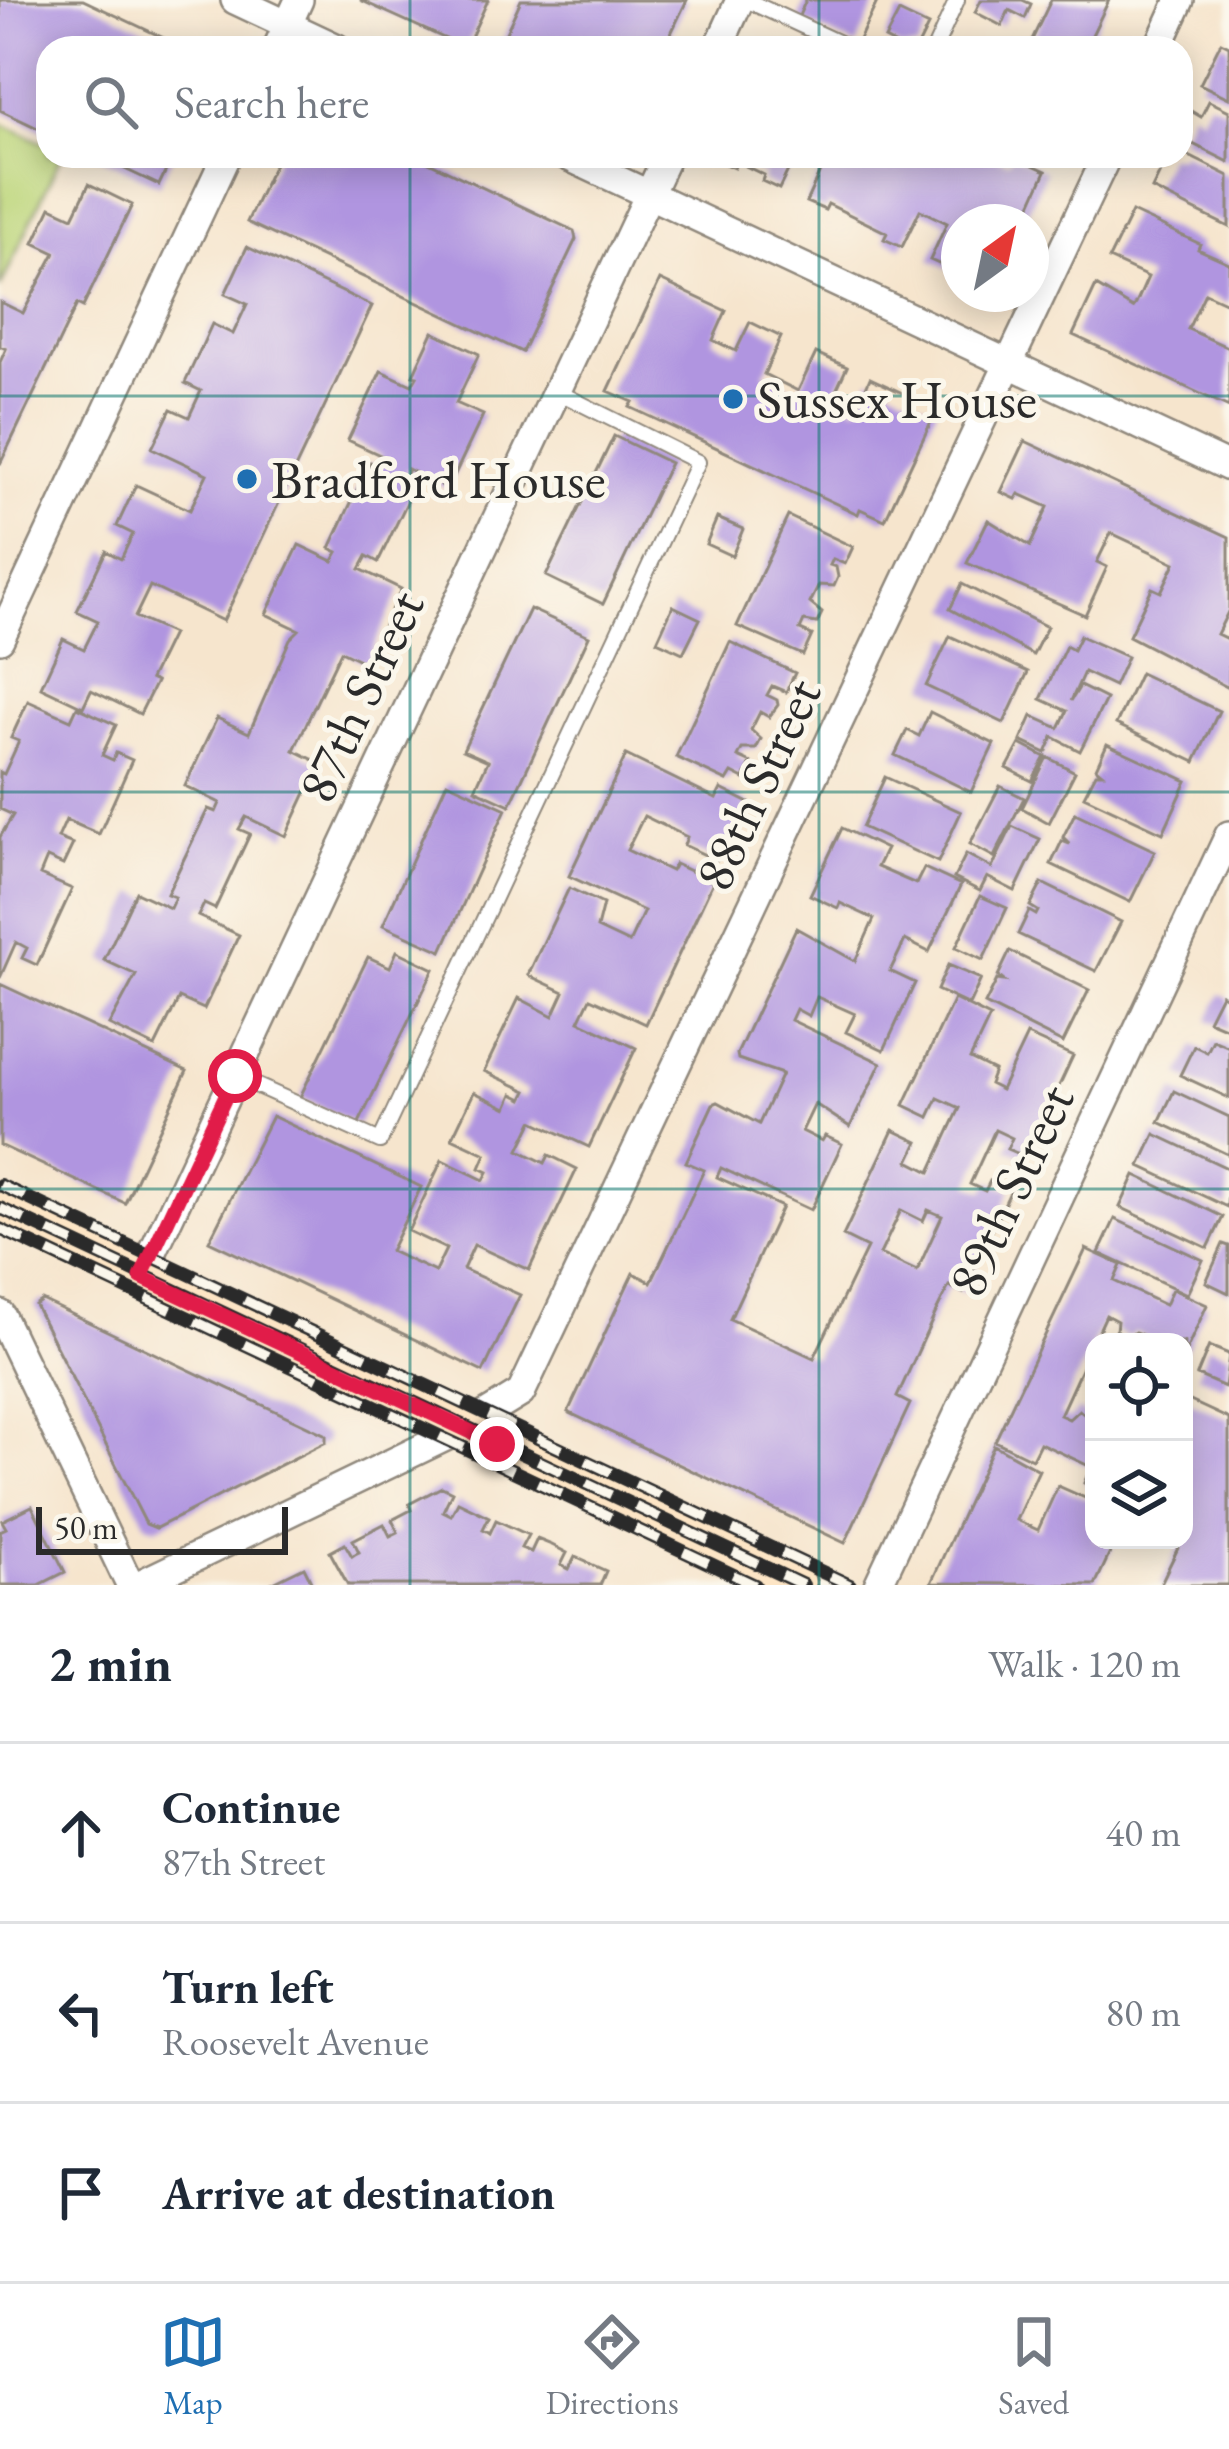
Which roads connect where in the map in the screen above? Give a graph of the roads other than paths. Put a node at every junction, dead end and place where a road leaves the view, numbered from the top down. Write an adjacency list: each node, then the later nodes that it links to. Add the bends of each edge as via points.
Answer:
1 (235, 0): 5 (street)
2 (743, 0): 6 (street); 7 (lane)
3 (957, 0): 8 (lane)
4 (1180, 0): 9 (street)
5 (288, 24)
6 (724, 36)
7 (823, 36)
8 (940, 36)
9 (1164, 36)
10 (220, 168): 18 (street)
11 (593, 168): 14 (street)
12 (661, 168): 14 (street, 87th Street)
13 (1094, 168): 15 (street, 88th Street)
14 (649, 194): 15 (street); 16 (street, 87th Street)
15 (1010, 363): 17 (street); 24 (street, 88th Street, via 521,1394)
16 (556, 391): 20 (street, 87th Street); 20 (lane, via 698,462 380,1141)
17 (1229, 466)
18 (0, 639)
19 (1229, 836): 27 (street, 89th Street)
20 (235, 1076): 22 (street, 87th Street)
21 (0, 1212): 22 (main road)
22 (141, 1277): 24 (main road)
23 (0, 1314): 25 (street)
24 (464, 1428): 25 (street, 88th Street); 26 (main road)
25 (134, 1585)
26 (796, 1585)
27 (878, 1585)

